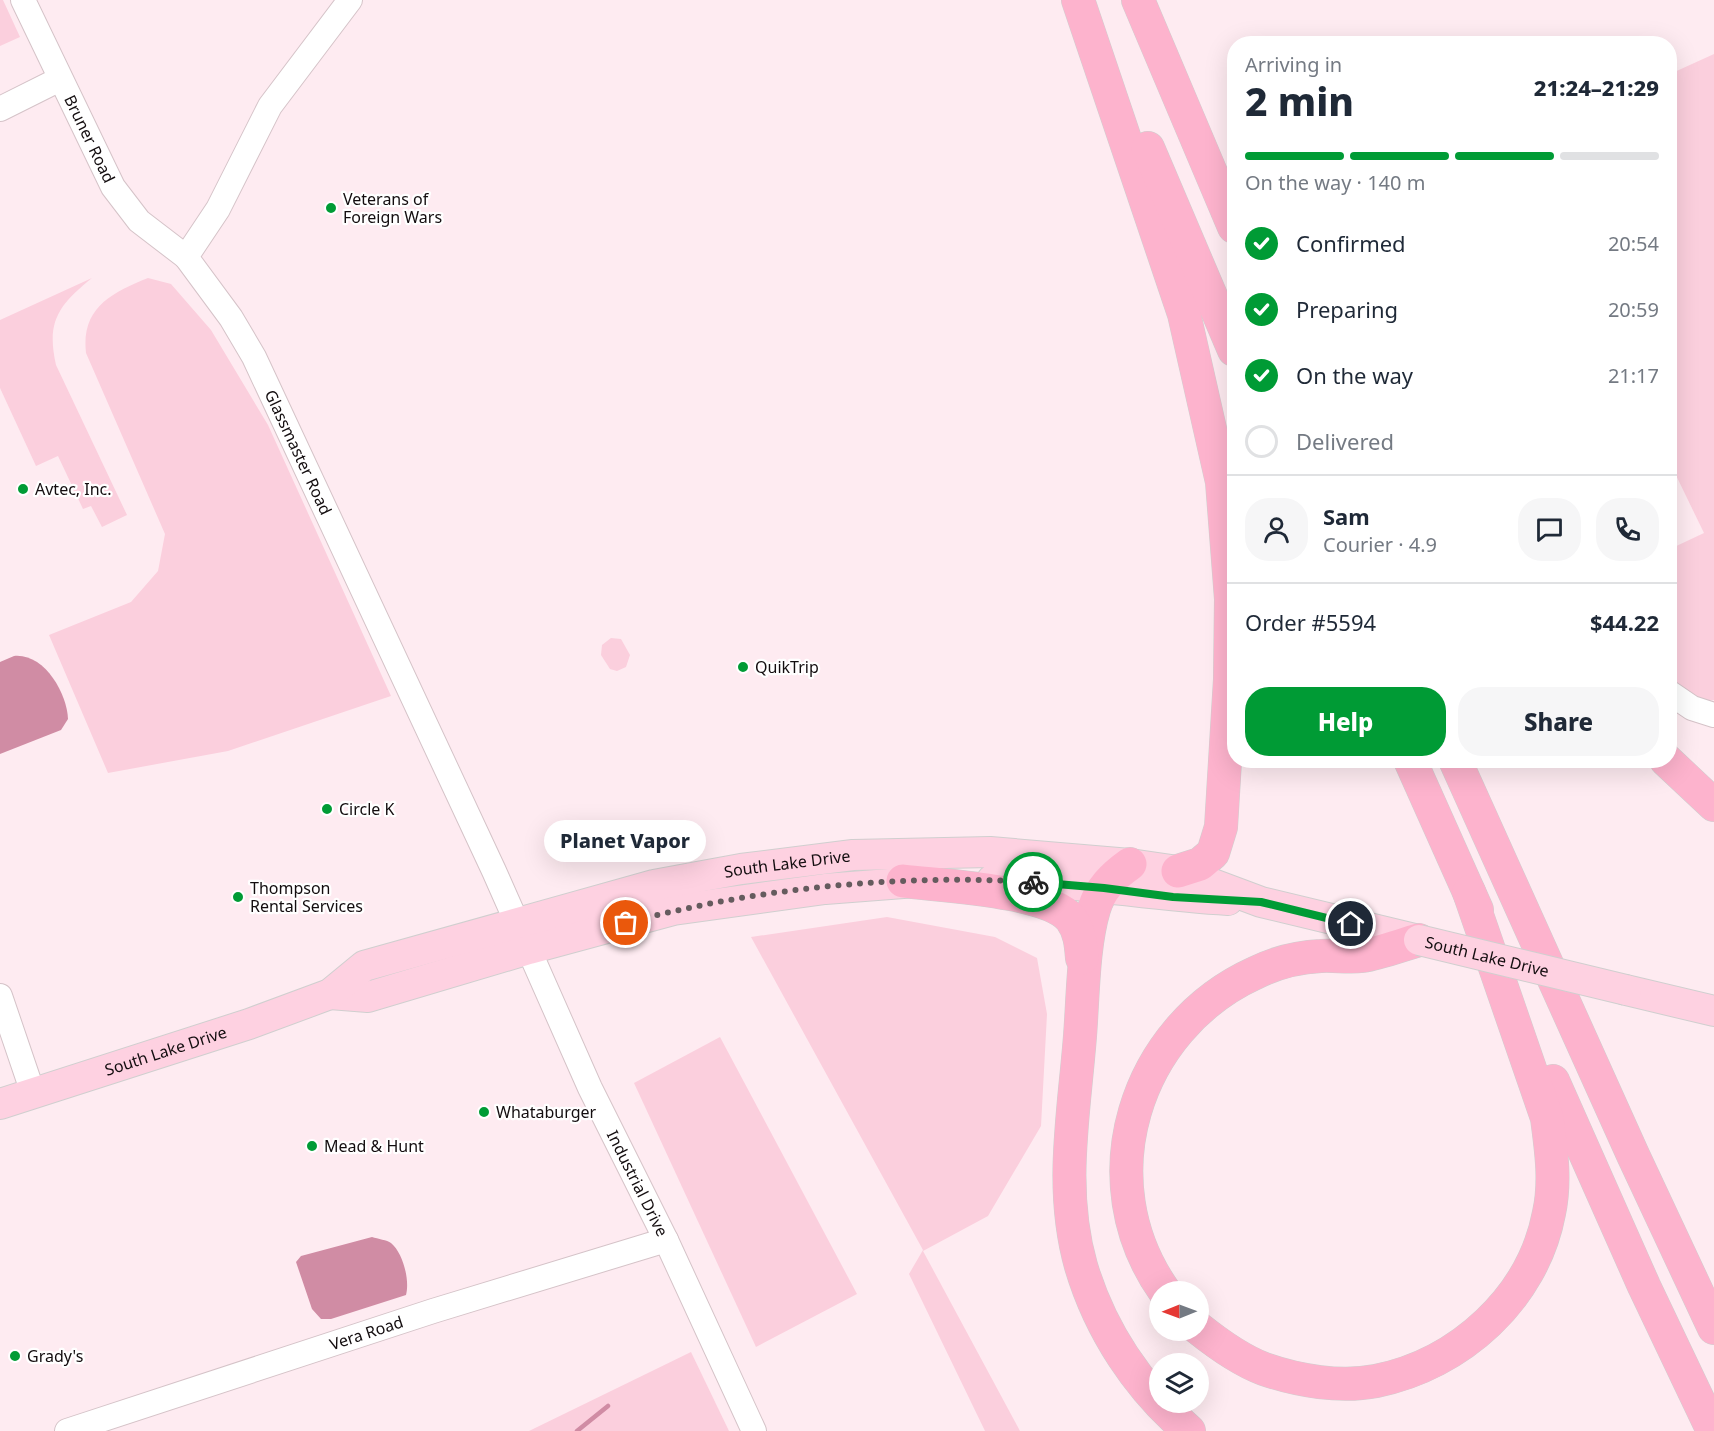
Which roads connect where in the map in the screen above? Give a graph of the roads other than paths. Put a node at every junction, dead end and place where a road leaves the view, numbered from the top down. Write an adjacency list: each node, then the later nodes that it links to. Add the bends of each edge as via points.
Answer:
1 (23, 0): 7 (street, Bruner Road)
2 (350, 0): 11 (street, via 270,106 224,198)
3 (1078, 0): 13 (highway, via 1184,314 1222,482)
4 (1085, 0): 12 (highway)
5 (1138, 0): 10 (highway)
6 (1144, 0): 9 (highway)
7 (60, 79): 8 (street); 11 (street, Bruner Road, via 119,195 139,222)
8 (0, 109)
9 (1227, 172)
10 (1227, 210)
11 (186, 257): 27 (street, Glassmaster Road, via 254,357)
12 (1227, 334)
13 (1227, 547)
14 (1677, 698): 15 (street)
15 (1714, 715)
16 (1227, 728): 22 (highway, via 1221,826 1212,853 1200,864)
17 (1414, 768): 25 (highway)
18 (1459, 768): 36 (highway)
19 (1675, 768): 20 (highway)
20 (1714, 805)
21 (1130, 864): 22 (main road, South Lake Drive); 24 (highway); 27 (main road, South Lake Drive, via 990,852 853,855 654,885 562,909)
22 (1178, 872): 26 (main road, South Lake Drive)
23 (903, 881): 24 (main road, South Lake Drive, via 998,880); 27 (main road, South Lake Drive, via 734,900); 29 (highway, via 1002,893 1062,910 1076,928)
24 (1104, 888): 26 (main road, South Lake Drive); 29 (highway, via 1093,911)
25 (1468, 892): 37 (highway, via 1547,1118 1552,1156 1553,1185 1545,1230 1515,1292 1491,1321 1449,1353 1374,1381 1323,1382 1287,1376 1242,1359); 41 (highway)
26 (1261, 902): 28 (main road, South Lake Drive)
27 (524, 936): 32 (main road, South Lake Drive, via 364,966 330,993 249,1024); 34 (street, Industrial Drive, via 590,1088)
28 (1419, 940): 31 (main road, South Lake Drive, bridge); 35 (highway, via 1361,956 1304,957 1256,972 1207,1003 1170,1040 1146,1079 1135,1107 1127,1162 1131,1215)
29 (1085, 975): 40 (highway, via 1068,1165 1076,1247 1096,1307 1125,1361)
30 (0, 996): 32 (street)
31 (1714, 1011)
32 (33, 1093): 33 (main road, South Lake Drive)
33 (0, 1104)
34 (666, 1240): 38 (street, Vera Road, via 433,1311); 39 (street, Industrial Drive)
35 (1158, 1281)
36 (1714, 1328)
37 (1209, 1336)
38 (67, 1431)
39 (754, 1431)
40 (1189, 1431)
41 (1713, 1431)

